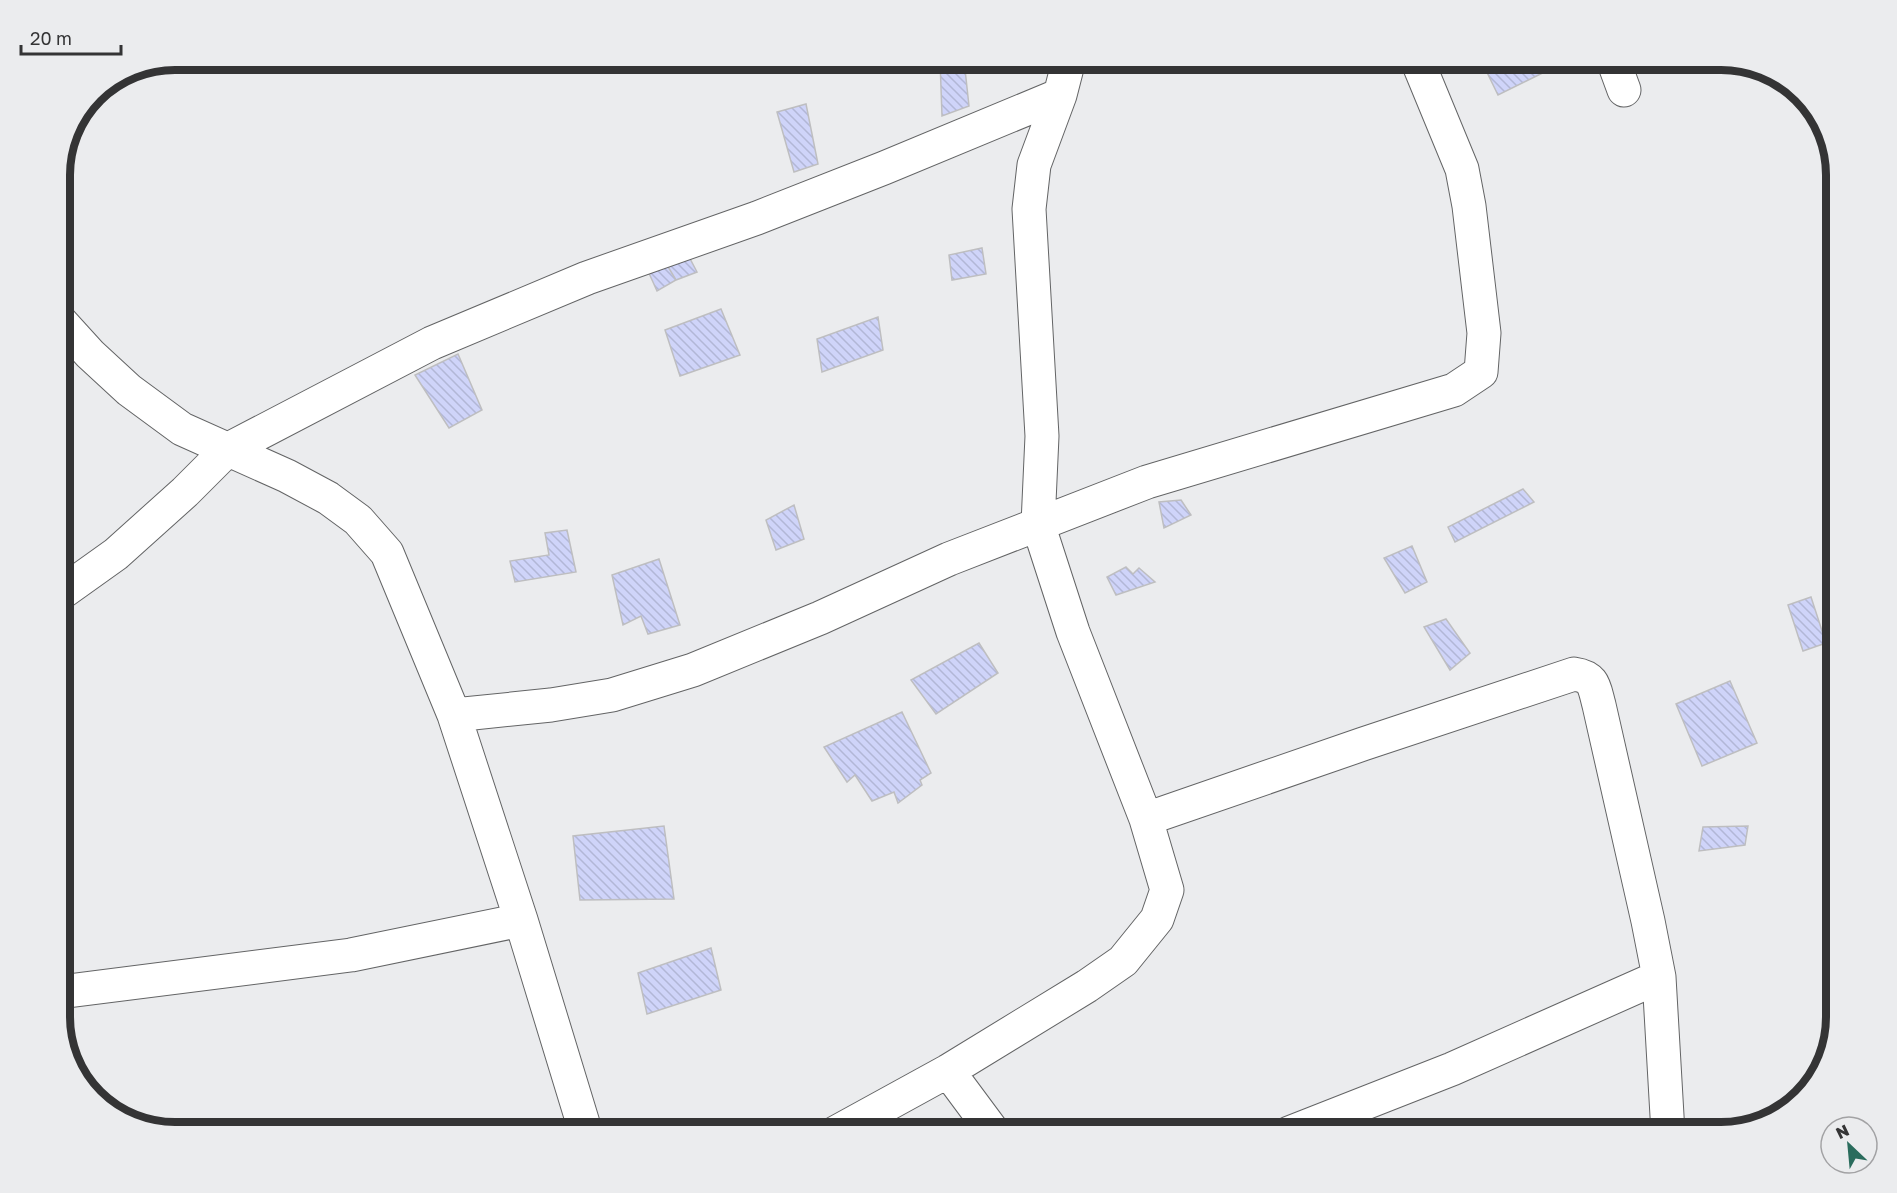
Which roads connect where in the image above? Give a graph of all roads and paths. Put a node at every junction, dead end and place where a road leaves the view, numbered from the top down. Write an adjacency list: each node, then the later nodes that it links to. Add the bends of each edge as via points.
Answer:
1 (1066, 70): 5 (street)
2 (1421, 70): 8 (street, via 1462,169 1484,333 1481,372 1454,390 1147,482)
3 (1617, 70): 4 (street)
4 (1624, 90)
5 (1060, 94): 7 (street, via 757,218 587,278 432,343); 8 (street, via 1034,165 1029,209 1042,436)
6 (71, 333): 7 (street, via 129,390 182,429)
7 (227, 450): 9 (street, via 116,554); 10 (street, via 328,498 358,520 387,553)
8 (1038, 524): 10 (street, via 693,670 612,695); 11 (street, via 1073,632)
9 (71, 586)
10 (454, 715): 12 (street)
11 (1146, 819): 13 (street, via 1574,674 1584,675 1593,682 1599,705); 15 (street, via 1167,891 1157,919 1123,961)
12 (521, 920): 14 (street, via 351,955); 16 (street)
13 (1659, 977): 19 (street, via 1452,1069); 20 (street)
14 (71, 991)
15 (948, 1071): 17 (street); 18 (street)
16 (583, 1122)
17 (855, 1122)
18 (986, 1122)
19 (1317, 1122)
20 (1667, 1122)

